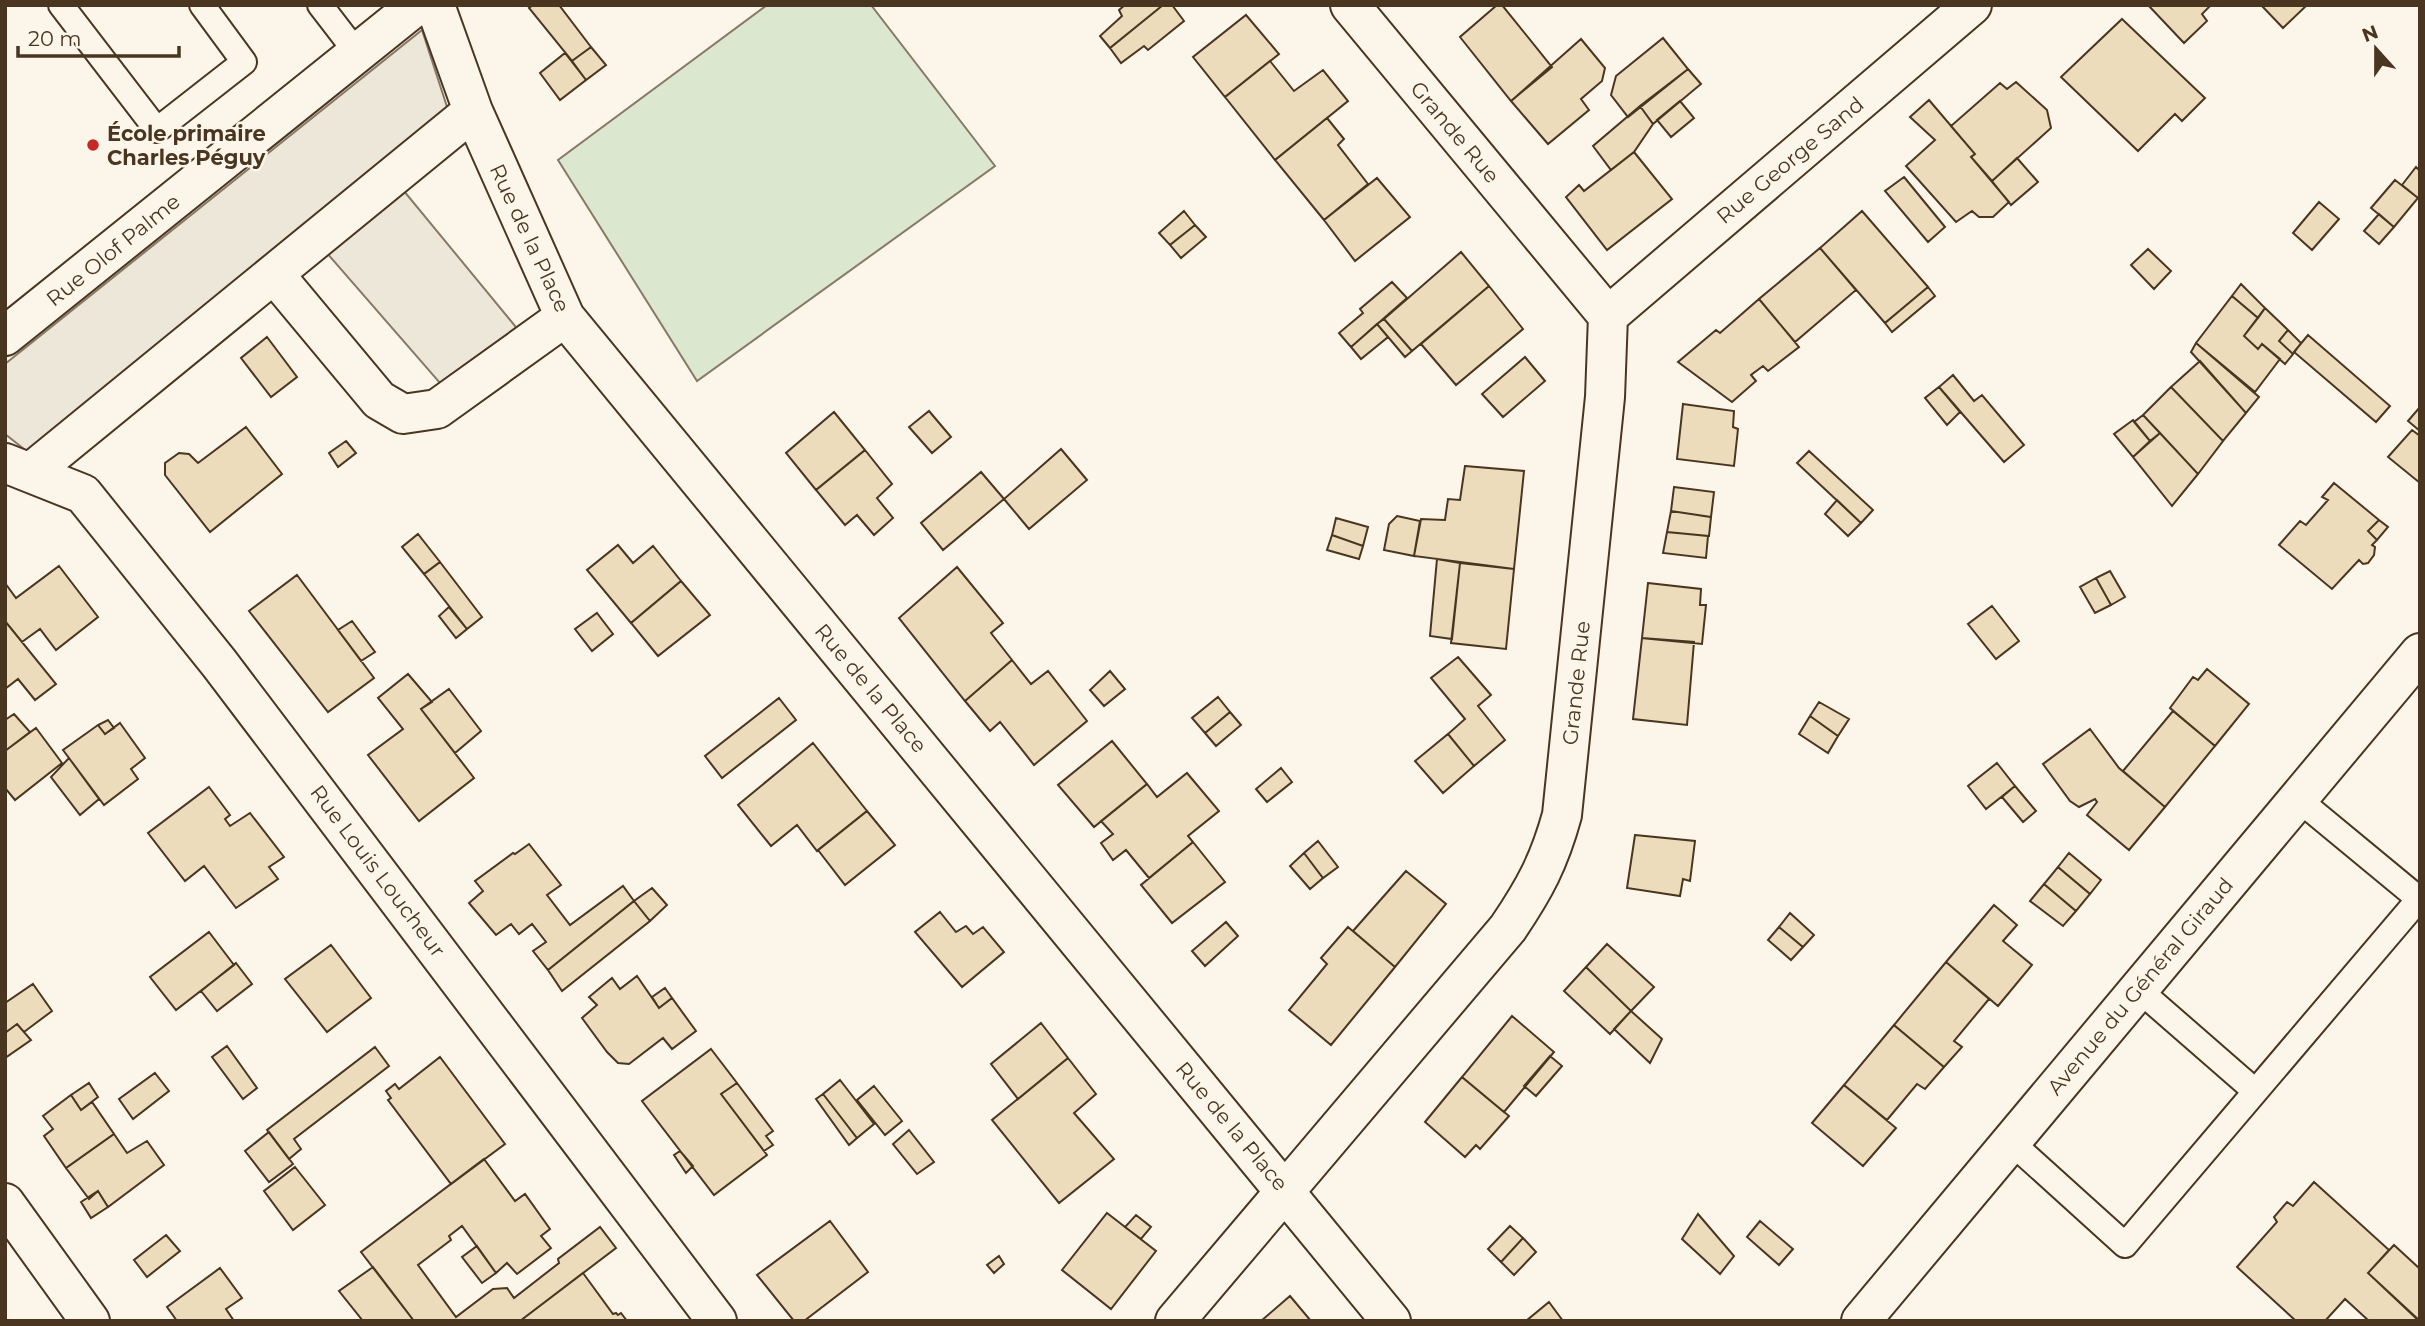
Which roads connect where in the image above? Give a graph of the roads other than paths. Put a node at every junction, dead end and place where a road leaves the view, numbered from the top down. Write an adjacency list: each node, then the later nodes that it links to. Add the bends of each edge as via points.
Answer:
1 (61, 5): 2 (lane, via 157,130 243,62)
2 (202, 5)
3 (320, 5): 8 (lane)
4 (417, 5): 8 (street, Rue Olof Palme)
5 (435, 5): 9 (street, Rue de la Place)
6 (1349, 5): 11 (street, Grande Rue)
7 (1972, 5): 11 (street, Rue George Sand)
8 (357, 53): 13 (street, Rue Olof Palme)
9 (473, 111): 10 (street); 12 (street, Rue de la Place)
10 (274, 274): 12 (street, via 379,400 403,414 437,409); 14 (street)
11 (1608, 316): 21 (street, Grande Rue, via 1605,397 1562,815 1552,853 1508,928)
12 (565, 317): 21 (street, Rue de la Place)
13 (5, 336)
14 (18, 468): 24 (street, Rue Louis Loucheur, via 83,494 228,674)
15 (2420, 653): 16 (street, Avenue du Général Giraud)
16 (2298, 799): 17 (lane); 18 (street, Avenue du Général Giraud)
17 (2420, 900): 19 (lane)
18 (2138, 989): 19 (lane); 20 (street, Avenue du Général Giraud)
19 (2255, 1091): 20 (lane, via 2125,1245)
20 (2010, 1142): 27 (street, Avenue du Général Giraud)
21 (1286, 1191): 25 (street, Grande Rue); 26 (street, Rue de la Place)
22 (5, 1203): 23 (street)
23 (90, 1321)
24 (718, 1321)
25 (1175, 1321)
26 (1391, 1321)
27 (1861, 1321)

